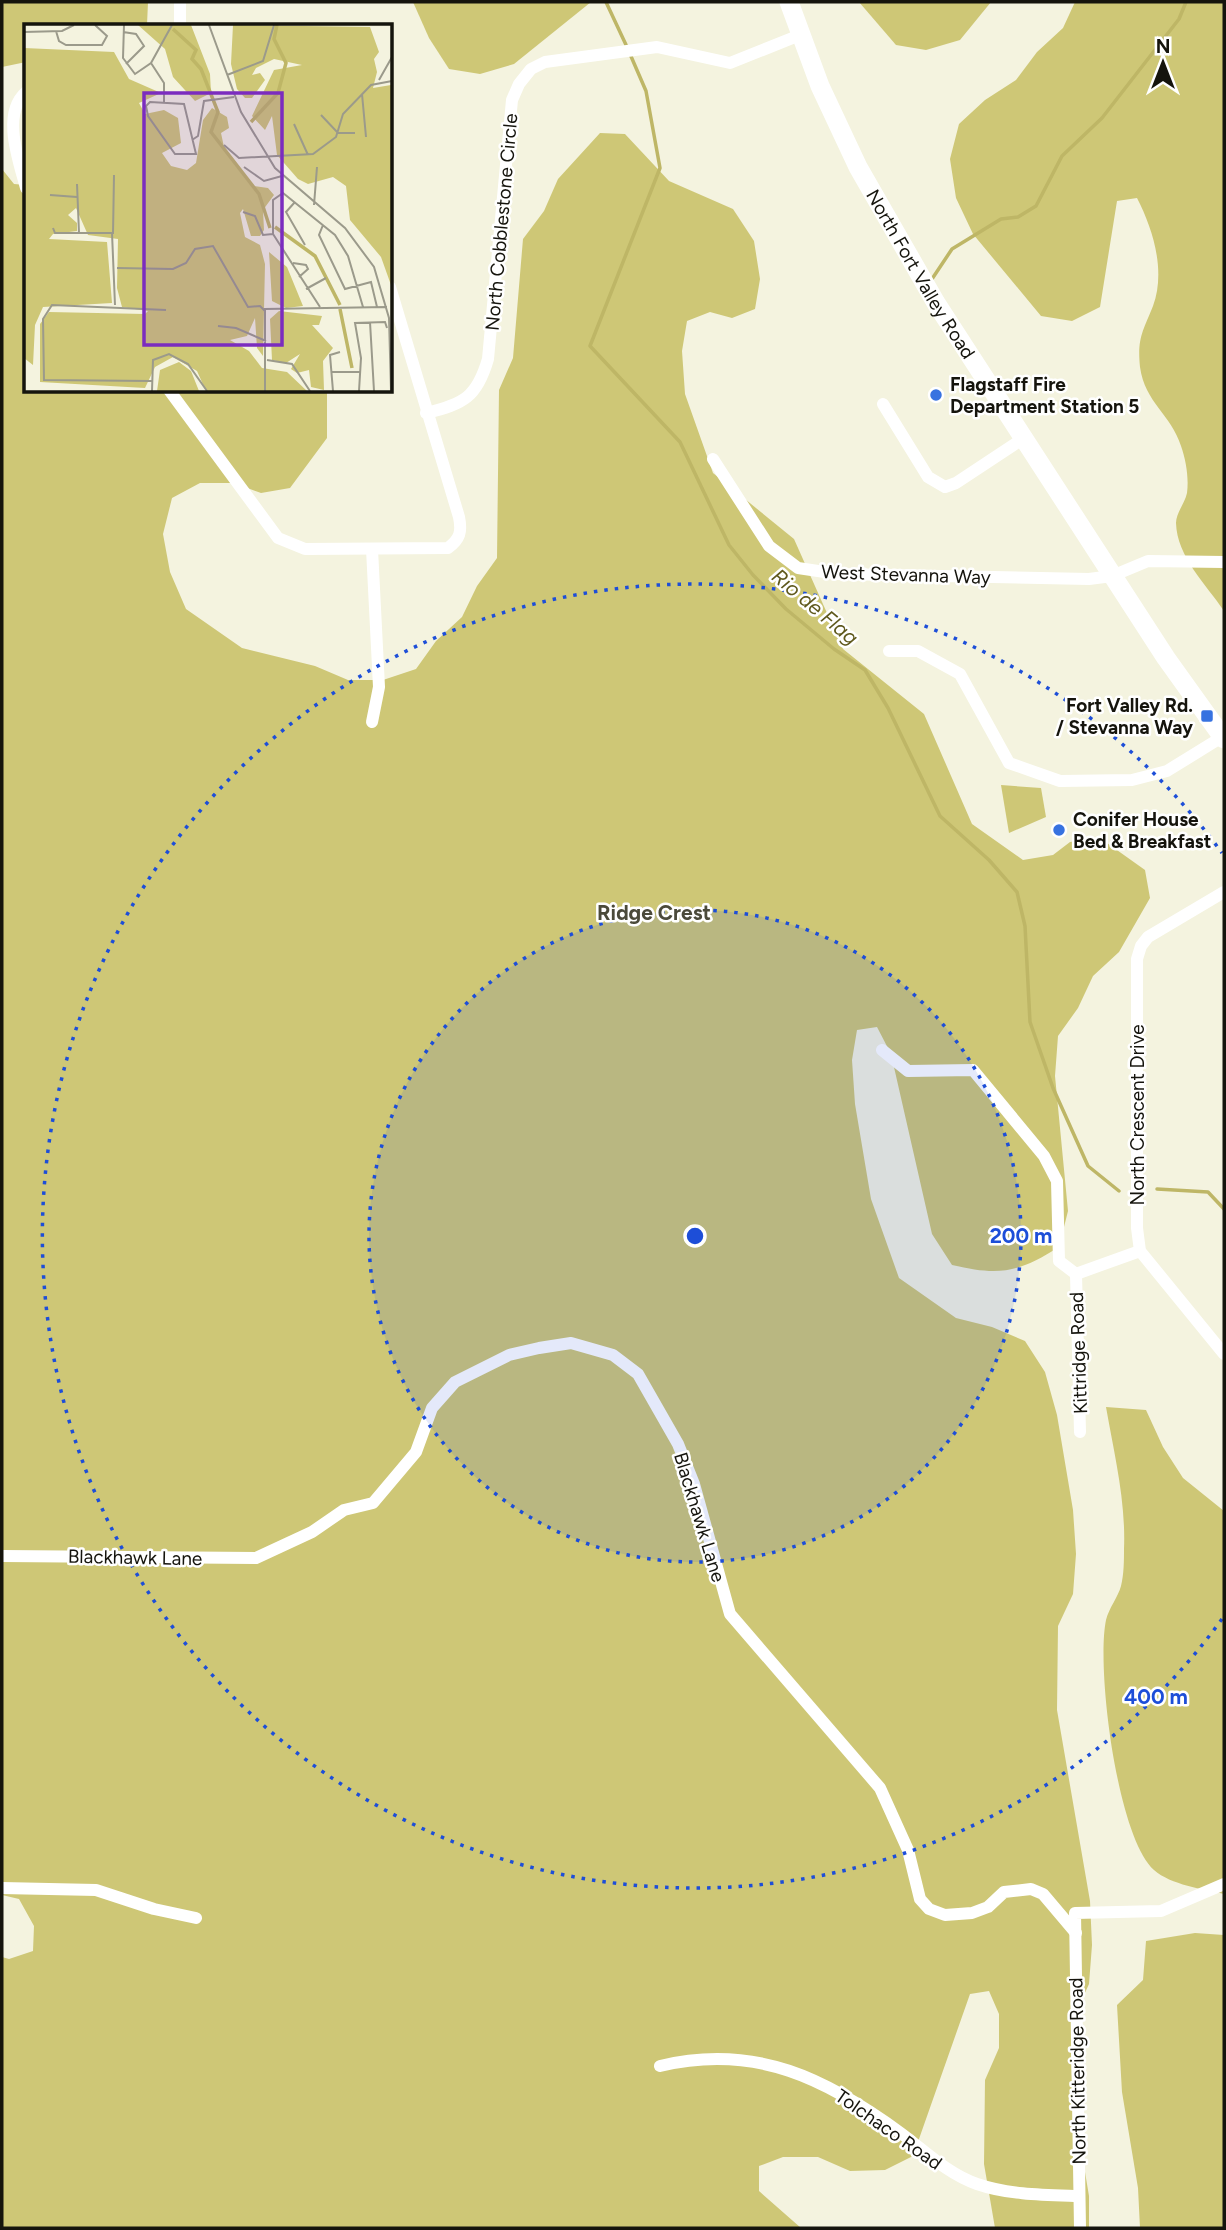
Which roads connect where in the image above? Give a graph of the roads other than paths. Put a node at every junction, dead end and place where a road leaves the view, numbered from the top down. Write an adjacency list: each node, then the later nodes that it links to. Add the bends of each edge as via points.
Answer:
1 (180, 2): 3 (street)
2 (789, 2): 4 (main road, North Fort Valley Road)
3 (180, 24)
4 (800, 35): 10 (street, North Cobblestone Circle, via 730,63 657,47 545,62 531,69 512,100 488,359 482,380 471,397); 11 (main road, North Fort Valley Road, via 873,197)
5 (24, 96): 6 (street, via 14,113 13,130)
6 (24, 179)
7 (392, 294): 10 (street)
8 (170, 392): 13 (street, via 278,538 304,549)
9 (883, 404): 11 (street, via 928,477 944,487)
10 (426, 413): 13 (street, via 459,517 458,540 448,548)
11 (1024, 438): 15 (main road, North Fort Valley Road)
12 (713, 458): 15 (street, West Stevanna Way, via 769,546 798,568 950,576)
13 (372, 549): 17 (street, via 379,687)
14 (1224, 562): 15 (street, West Stevanna Way, via 1148,561)
15 (1112, 576): 18 (main road, North Fort Valley Road)
16 (889, 651): 18 (street, via 918,651 960,674 1009,762 1060,781 1132,780 1167,771)
17 (372, 722)
18 (1223, 738)
19 (1224, 892): 21 (street, North Crescent Drive, via 1148,937 1141,946)
20 (882, 1050): 22 (street, via 908,1071 973,1070 988,1087 1044,1156 1057,1181 1059,1261)
21 (1140, 1251): 22 (street); 23 (street)
22 (1076, 1274): 24 (street, Kittridge Road)
23 (1224, 1354)
24 (1080, 1432)
25 (2, 1556): 29 (street, Blackhawk Lane, via 256,1558 312,1532 344,1510 373,1503 416,1452 432,1408 455,1382 509,1355 539,1348 571,1343 613,1355 638,1374 678,1444 694,1483 730,1614 880,1788 903,1839 920,1899 929,1909 945,1915 972,1913 988,1907 1004,1892 1031,1889 1043,1894)
26 (1224, 1884): 29 (street, North Kitteridge Road, via 1161,1911 1075,1913)
27 (2, 1888): 28 (street, via 96,1890)
28 (196, 1917)
29 (1076, 1933): 31 (street, North Kitteridge Road)
30 (660, 2066): 31 (street, Tolchaco Road, via 730,2059 807,2076 870,2111 947,2170 978,2185 1027,2194)
31 (1078, 2196): 32 (street, North Kitteridge Road)
32 (1080, 2228)

